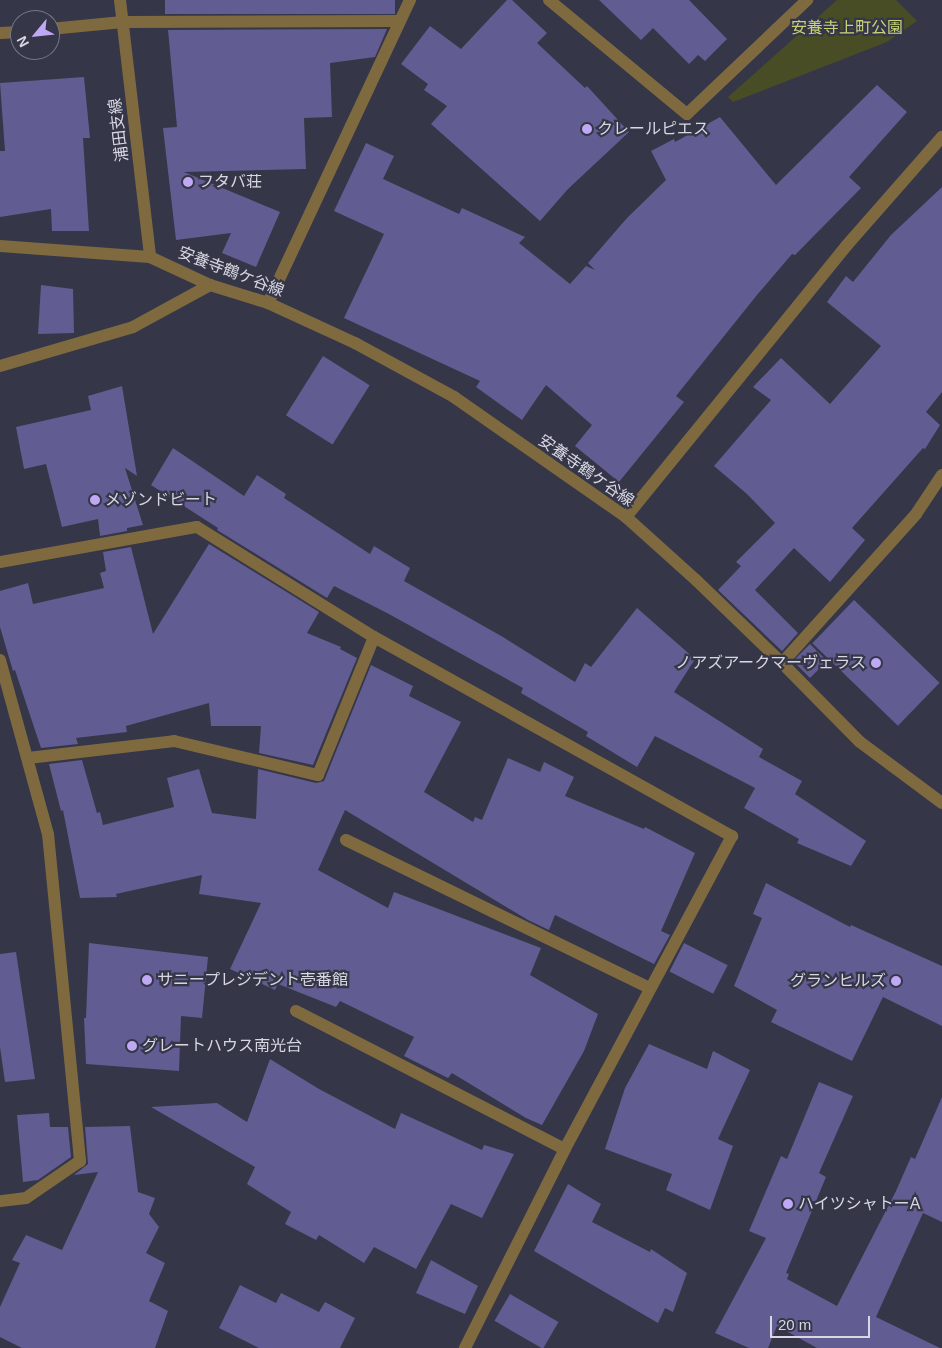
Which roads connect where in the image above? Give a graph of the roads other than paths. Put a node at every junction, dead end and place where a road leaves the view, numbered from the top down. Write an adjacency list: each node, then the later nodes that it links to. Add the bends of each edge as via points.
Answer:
1 (120, 0): 6 (street, 浦田支線)
2 (410, 0): 5 (street)
3 (549, 0): 4 (street, via 687,114)
4 (807, 0)
5 (400, 21): 6 (street); 12 (street)
6 (123, 22): 7 (street); 10 (street, 浦田支線)
7 (60, 28)
8 (942, 137): 15 (street, via 847,245)
9 (0, 246): 10 (street)
10 (150, 257): 11 (street, 安養寺鶴ケ谷線)
11 (210, 285): 12 (street, 安養寺鶴ケ谷線); 13 (street, via 133,327)
12 (268, 303): 15 (street, 安養寺鶴ケ谷線, via 355,343 454,397)
13 (0, 366)
14 (942, 475): 19 (street, via 916,514)
15 (626, 517): 19 (street, 安養寺鶴ケ谷線)
16 (0, 562): 17 (street, via 197,527)
17 (374, 637): 20 (street, via 318,775 174,741); 23 (street, via 732,836)
18 (0, 660): 20 (street)
19 (782, 663): 21 (street, 安養寺鶴ケ谷線, via 860,742)
20 (28, 758): 26 (street, via 48,834 80,1161 26,1198)
21 (942, 803)
22 (346, 840): 23 (street)
23 (650, 988): 25 (street)
24 (296, 1011): 25 (street)
25 (565, 1149): 27 (street)
26 (0, 1201)
27 (465, 1348)

